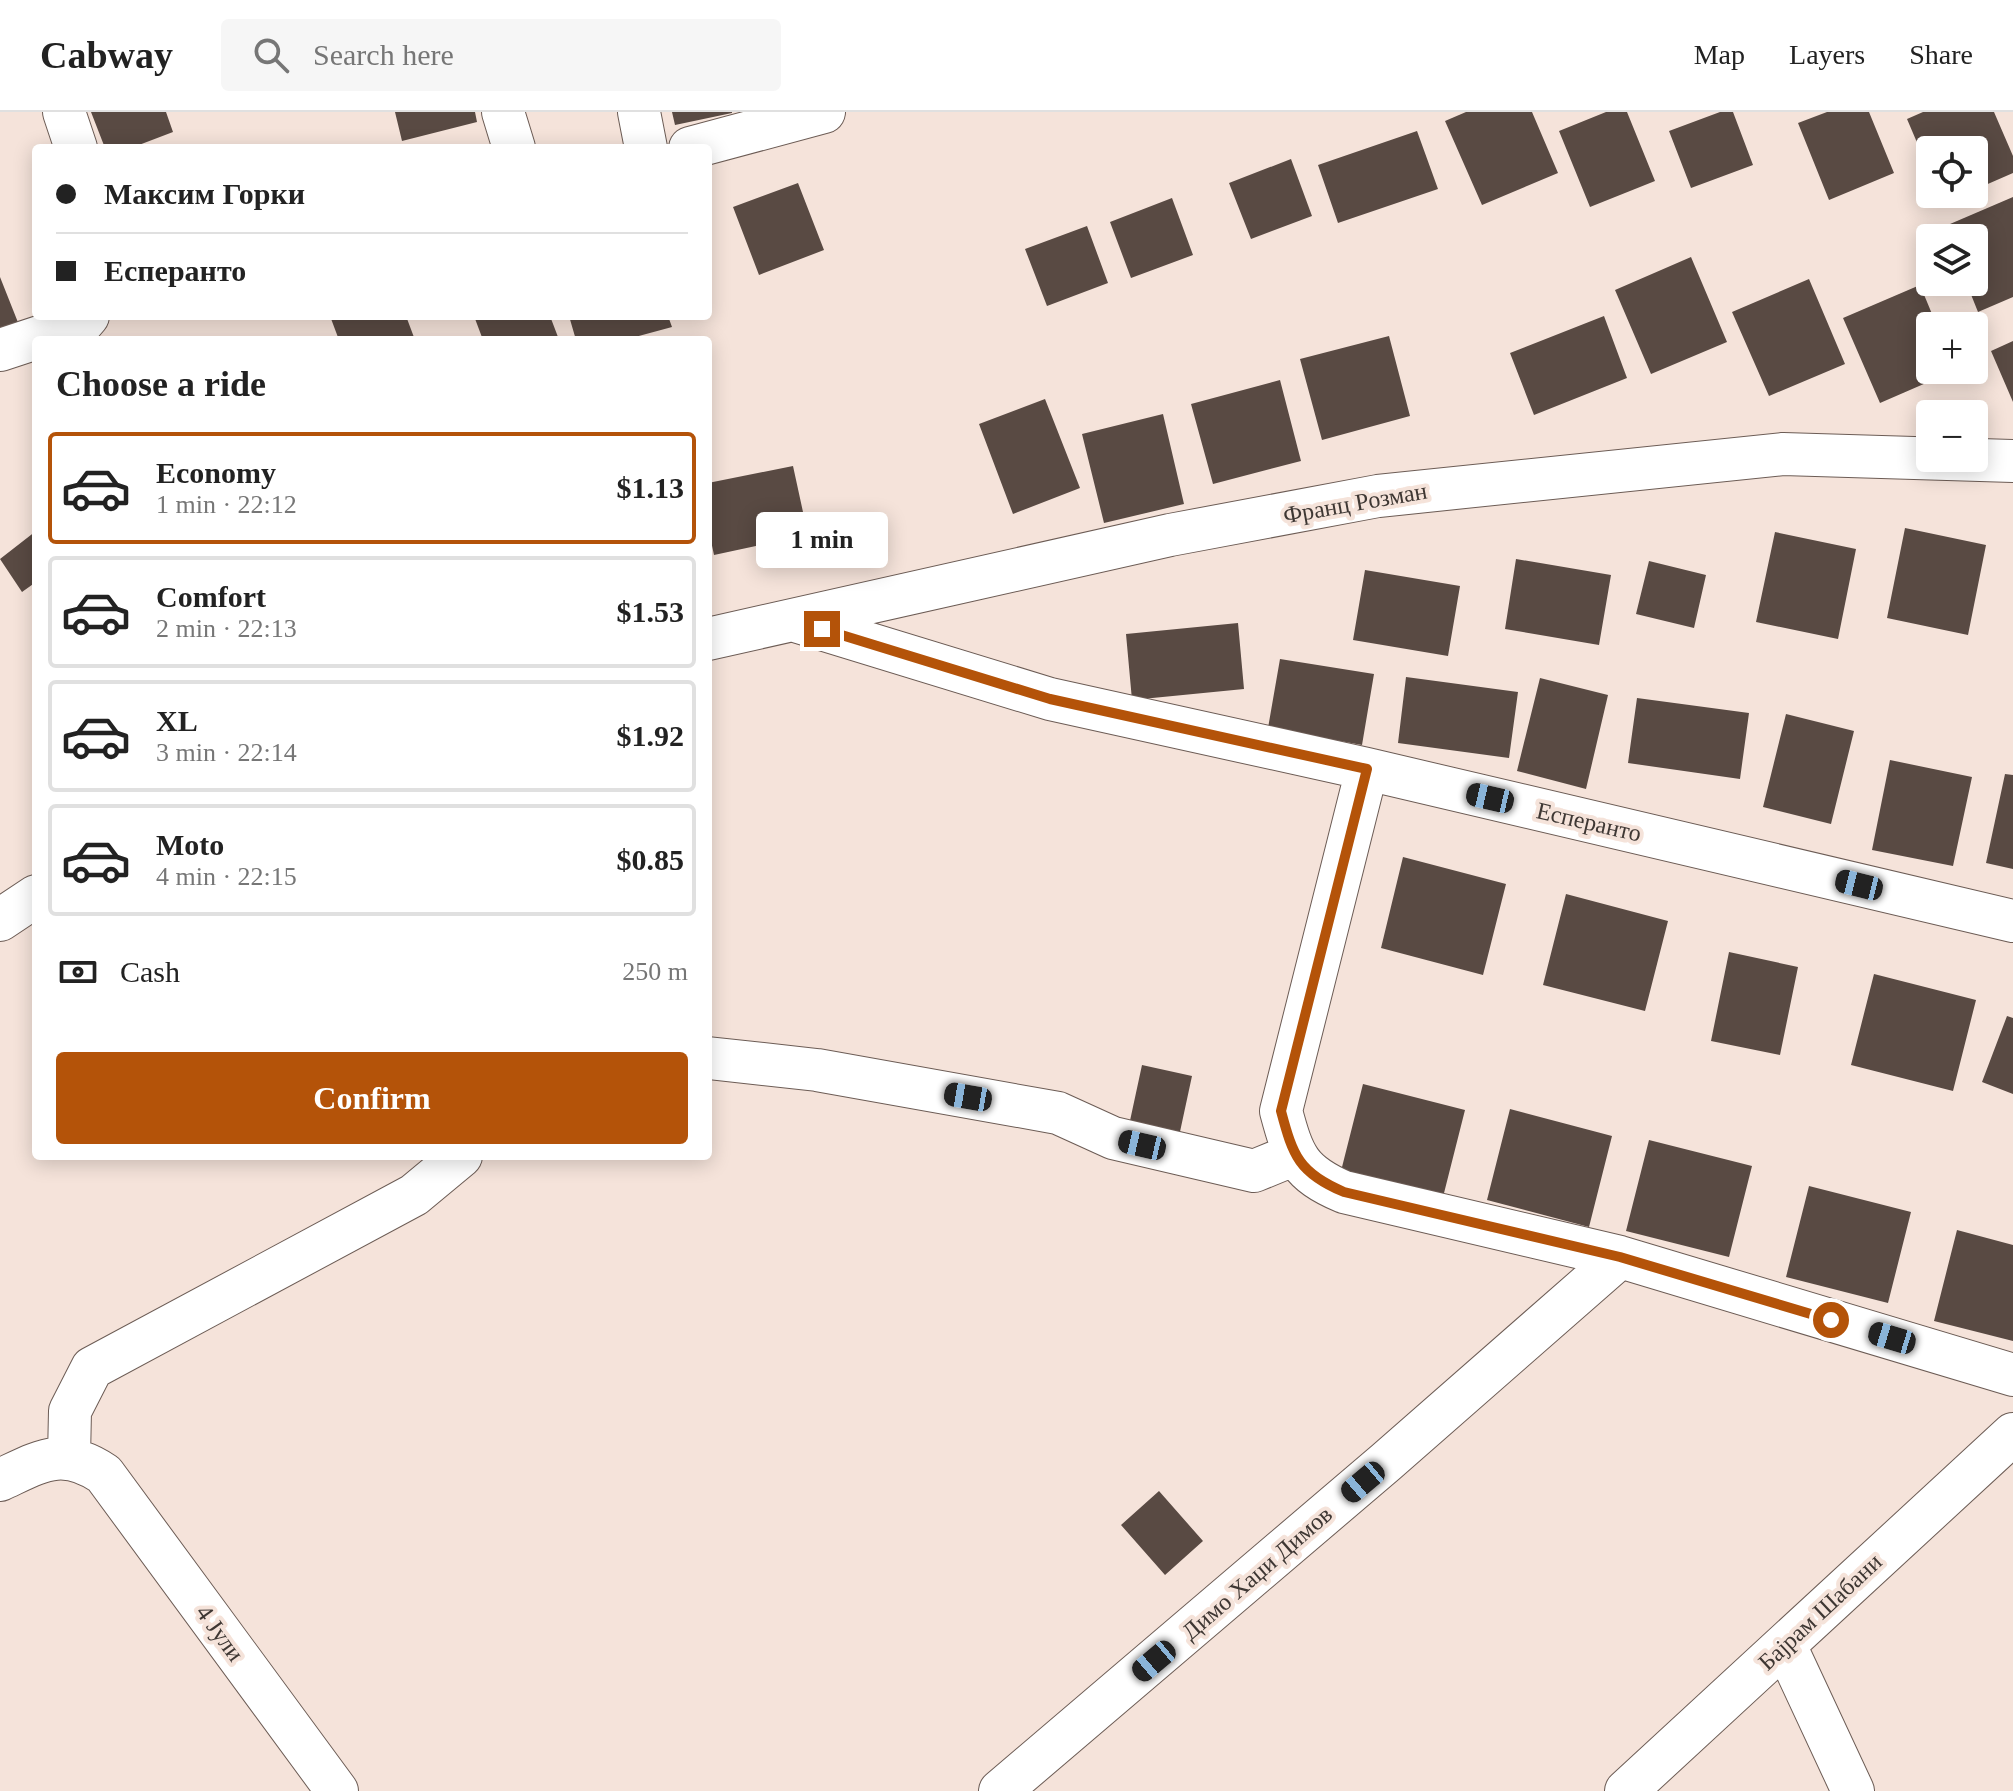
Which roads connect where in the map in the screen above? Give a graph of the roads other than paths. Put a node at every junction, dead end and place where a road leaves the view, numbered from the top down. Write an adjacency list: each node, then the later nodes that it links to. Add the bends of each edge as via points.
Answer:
1 (64, 112): 5 (street)
2 (503, 112): 6 (street)
3 (639, 112): 7 (street)
4 (824, 112): 8 (street)
5 (75, 144)
6 (513, 144)
7 (645, 144)
8 (705, 144)
9 (85, 320): 10 (street)
10 (43, 336)
11 (32, 339): 12 (street)
12 (0, 350)
13 (2013, 461): 14 (street, Франц Розман, via 1783,454 1378,496 1170,535)
14 (794, 621): 15 (street, Франц Розман); 16 (street, Есперанто, via 1050,699)
15 (712, 638)
16 (1367, 769): 19 (street, Есперанто); 21 (street, via 1281,1111)
17 (32, 899): 18 (street)
18 (0, 920)
19 (2013, 921)
20 (712, 1058): 21 (street, via 817,1070 1058,1113 1113,1138 1254,1171)
21 (1293, 1155): 23 (street, via 1321,1182 1344,1192)
22 (456, 1160): 26 (street, via 414,1195 92,1368 70,1411)
23 (1620, 1257): 24 (street); 30 (street, Димо Хаџи Димов)
24 (2013, 1375)
25 (2013, 1434): 28 (street, Бајрам Шабани)
26 (86, 1465): 27 (street, via 49,1458); 29 (street, 4 Јули)
27 (0, 1480)
28 (1785, 1645): 31 (street, Бајрам Шабани); 32 (street)
29 (322, 1786)
30 (1000, 1791)
31 (1626, 1791)
32 (1853, 1791)

